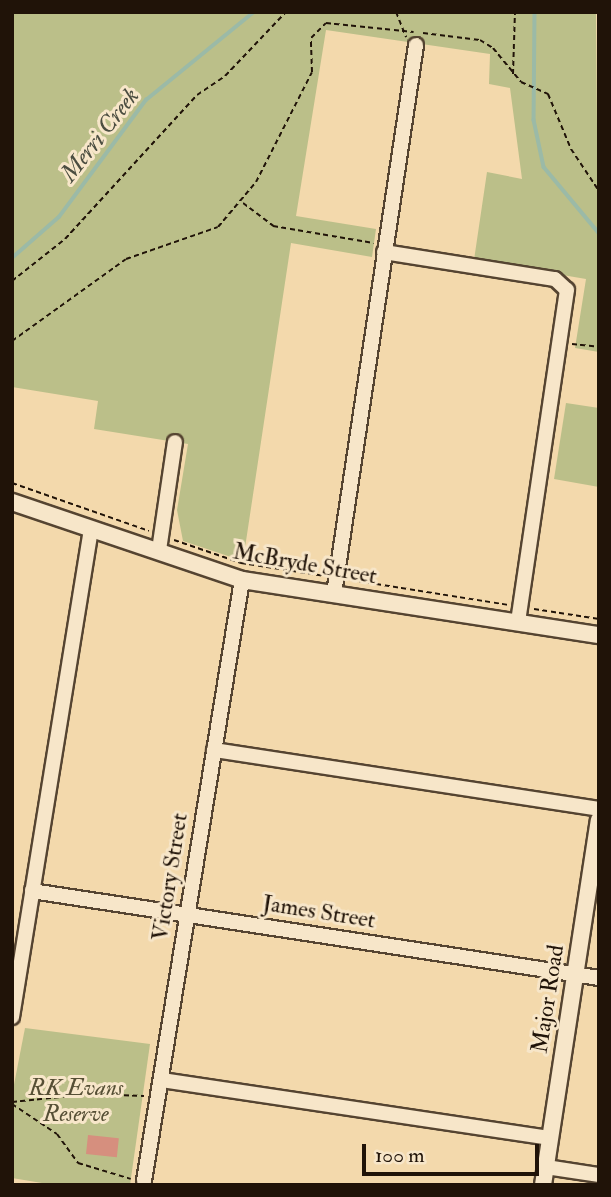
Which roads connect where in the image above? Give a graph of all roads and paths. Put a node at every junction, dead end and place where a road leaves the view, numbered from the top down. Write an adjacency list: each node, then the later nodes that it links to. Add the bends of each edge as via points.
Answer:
1 (286, 12): 10 (path, via 225,76 197,95 65,239)
2 (397, 12): 4 (path)
3 (515, 12): 6 (path)
4 (406, 31): 6 (path, via 480,40 493,48); 8 (path, via 326,23 318,30 311,38 312,72)
5 (416, 45): 9 (street)
6 (513, 75): 7 (path, via 548,93 571,149)
7 (599, 191)
8 (242, 201): 9 (path, via 273,226); 11 (path, via 218,227 200,237 126,259)
9 (385, 248): 12 (street, via 561,281 568,296); 20 (street)
10 (12, 281)
11 (12, 341)
12 (561, 342): 13 (path); 21 (street)
13 (599, 347)
14 (176, 442): 18 (street)
15 (12, 483): 18 (path)
16 (12, 502): 17 (street, McBryde Street)
17 (91, 529): 18 (street, McBryde Street); 27 (street)
18 (160, 543): 19 (street, McBryde Street); 20 (path)
19 (242, 580): 20 (street, McBryde Street); 24 (street, Victory Street)
20 (335, 586): 21 (street, McBryde Street); 21 (path)
21 (519, 614): 22 (path); 23 (street, McBryde Street)
22 (599, 619)
23 (599, 635)
24 (214, 750): 25 (street); 28 (street, Victory Street)
25 (599, 809)
26 (599, 820): 29 (street, Major Road)
27 (32, 891): 28 (street, James Street); 31 (street)
28 (187, 915): 29 (street, James Street); 32 (street, Victory Street)
29 (575, 974): 30 (street, James Street); 36 (street, Major Road)
30 (599, 978)
31 (12, 1017)
32 (162, 1080): 33 (street, Victory Street); 36 (street)
33 (159, 1097): 34 (path, via 90,1094); 39 (street, Victory Street)
34 (13, 1104): 35 (path); 39 (path, via 57,1134 78,1163)
35 (12, 1112)
36 (550, 1138): 37 (street, Major Road)
37 (546, 1167): 38 (street); 40 (street, Major Road)
38 (599, 1175)
39 (144, 1181)
40 (543, 1185)

